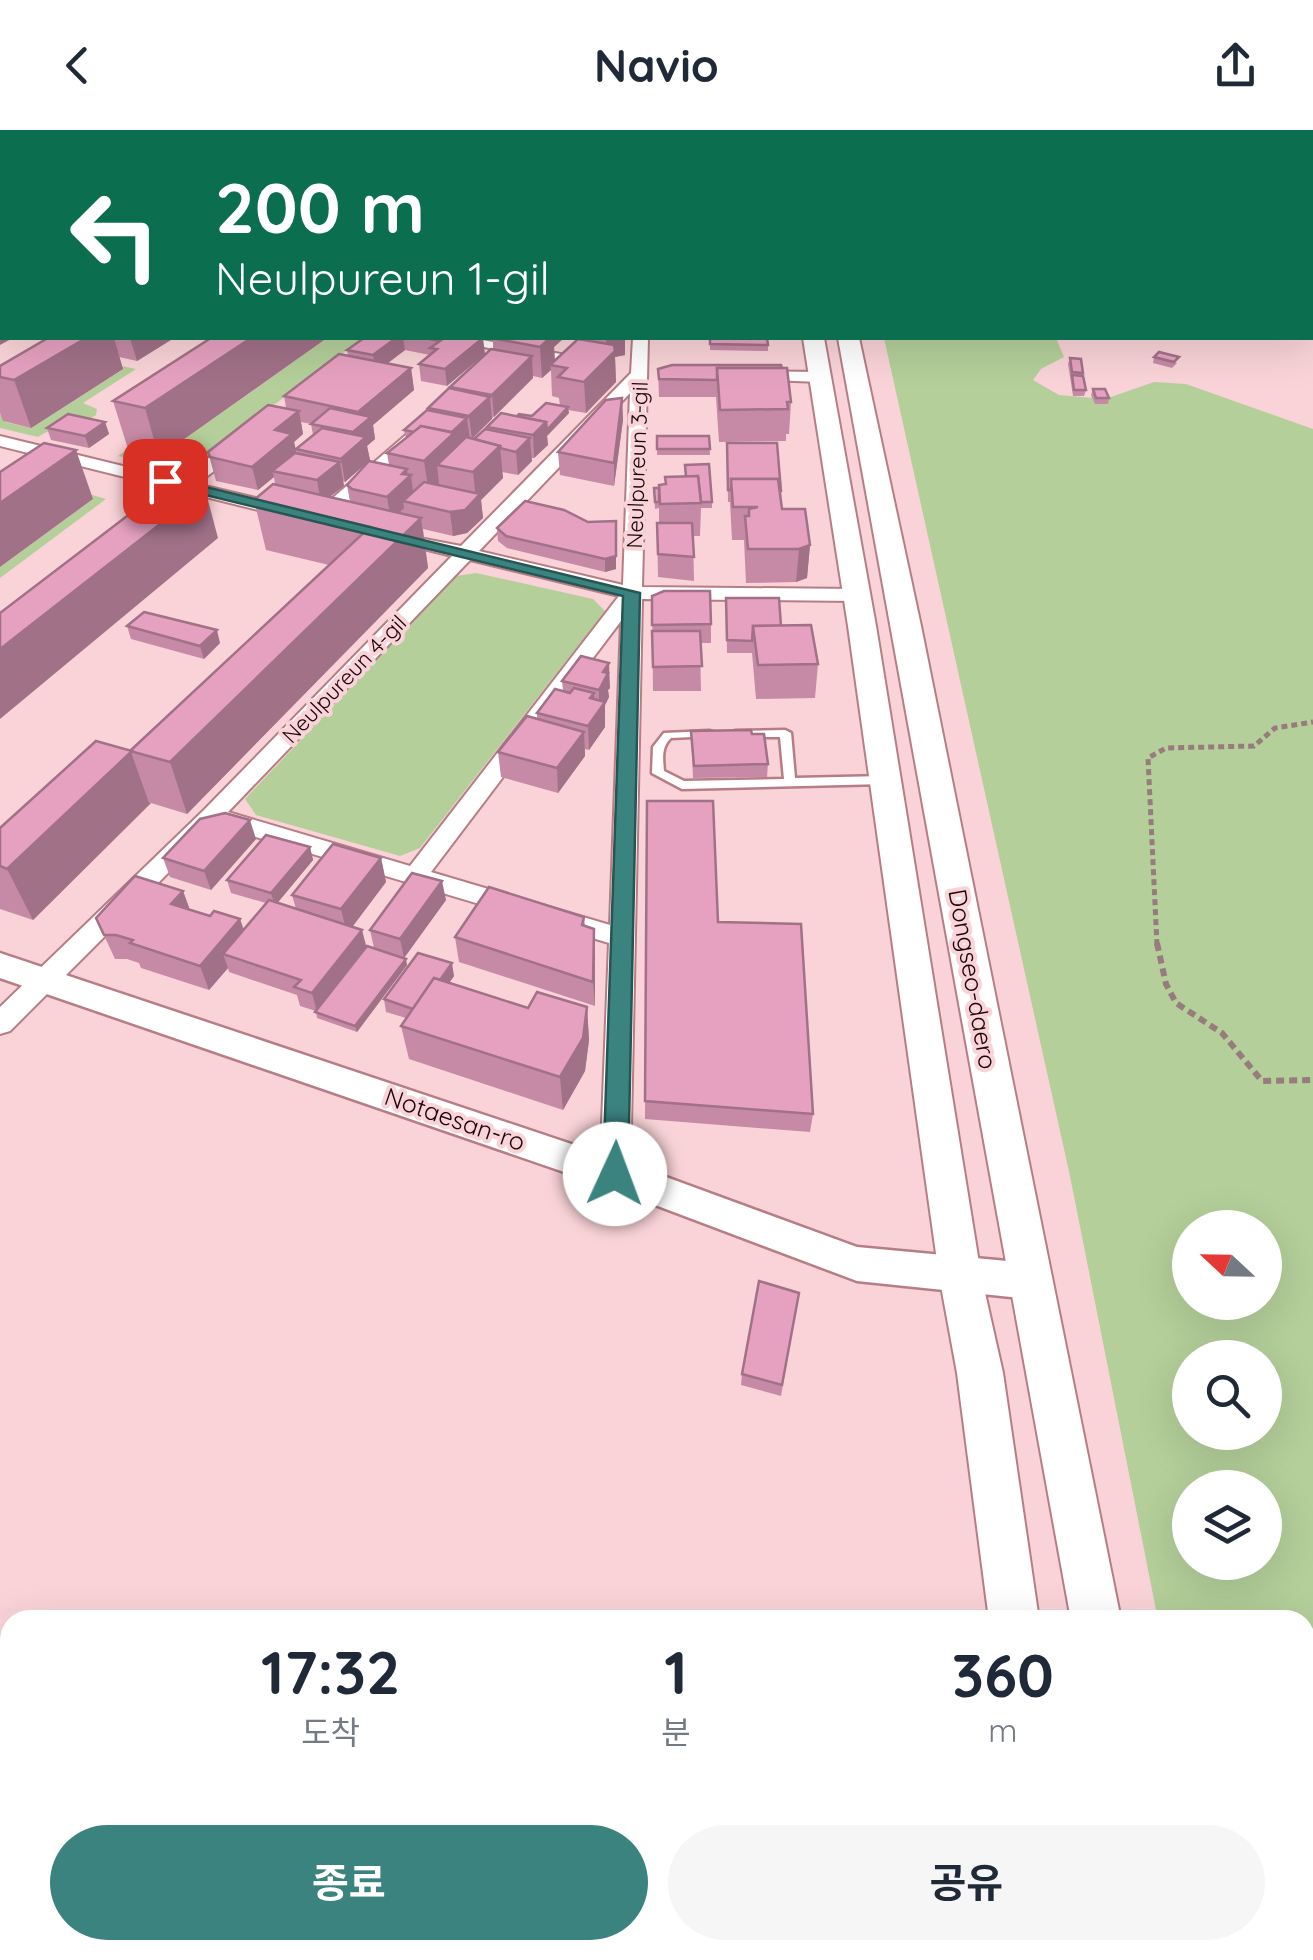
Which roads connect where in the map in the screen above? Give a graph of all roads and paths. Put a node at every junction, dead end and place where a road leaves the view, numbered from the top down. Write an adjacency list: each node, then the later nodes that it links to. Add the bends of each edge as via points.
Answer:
1 (474, 340): 5 (street)
2 (641, 340): 7 (street, Neulpureun 3-gil)
3 (813, 340): 9 (main road)
4 (848, 340): 31 (main road, Dongseo-daero)
5 (512, 343): 6 (street); 7 (street)
6 (491, 362)
7 (650, 374): 16 (street, Neulpureun 4-gil); 17 (street, Neulpureun 3-gil)
8 (739, 376): 9 (street)
9 (820, 377): 18 (main road)
10 (432, 416): 13 (street, via 330,521)
11 (255, 431): 13 (street)
12 (0, 441): 13 (street)
13 (182, 486): 14 (street)
14 (154, 508)
15 (376, 532): 16 (street)
16 (466, 553): 17 (street); 22 (street, Neulpureun 4-gil)
17 (632, 593): 18 (street); 23 (street); 24 (street, Neulpureun 3-gil)
18 (856, 595): 20 (main road)
19 (1313, 722): 28 (path, via 1275,728 1254,746 1166,748 1148,758 1150,890 1163,974 1176,1003 1220,1030 1262,1081)
20 (885, 780): 21 (lane); 30 (main road)
21 (790, 781): 21 (lane, via 671,783 658,774 658,746 668,735 785,733)
22 (212, 815): 23 (street); 26 (street, Neulpureun 4-gil)
23 (416, 875): 24 (street)
24 (622, 938): 29 (street, Neulpureun 3-gil)
25 (0, 964): 26 (street, Notaesan-ro)
26 (44, 979): 27 (street, Neulpureun 4-gil); 29 (street, Notaesan-ro)
27 (0, 1024)
28 (1313, 1080)
29 (615, 1174): 30 (street, Notaesan-ro, via 858,1264)
30 (960, 1275): 31 (street, Notaesan-ro); 32 (main road)
31 (1029, 1281): 33 (main road, Dongseo-daero)
32 (1013, 1610)
33 (1094, 1610)

